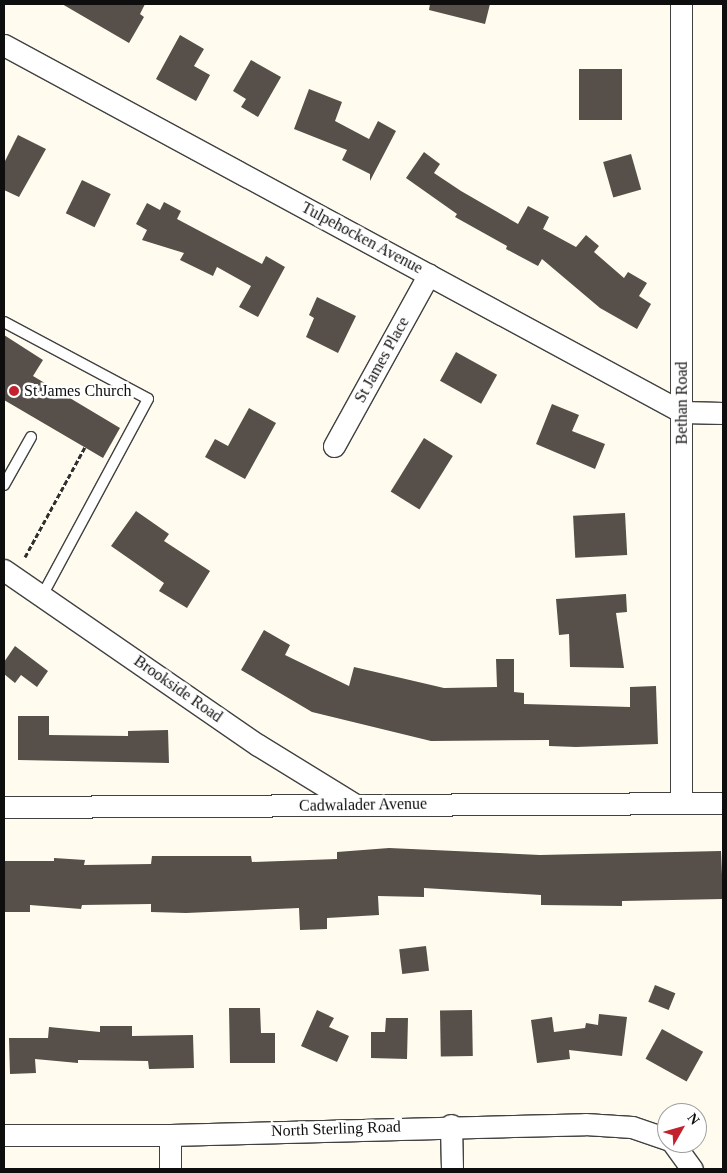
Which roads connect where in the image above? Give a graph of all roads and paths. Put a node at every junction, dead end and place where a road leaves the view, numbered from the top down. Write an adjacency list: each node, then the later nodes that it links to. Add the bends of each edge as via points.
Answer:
1 (681, 4): 5 (street, Bethan Road)
2 (4, 45): 3 (street, Tulpehocken Avenue)
3 (429, 274): 5 (street, Tulpehocken Avenue); 8 (street, St James Place)
4 (4, 322): 13 (lane, via 148,399)
5 (682, 412): 6 (street, Tulpehocken Avenue); 14 (street, Bethan Road)
6 (723, 413)
7 (31, 437): 10 (lane)
8 (334, 446)
9 (84, 447): 11 (path)
10 (4, 485)
11 (25, 557)
12 (4, 570): 13 (street, Brookside Road)
13 (43, 594): 16 (street, Brookside Road, via 258,745)
14 (680, 803): 15 (street, Cadwalader Avenue); 16 (street, Cadwalader Avenue)
15 (723, 803)
16 (354, 804): 17 (street, Cadwalader Avenue)
17 (4, 807)
18 (451, 1125): 20 (street, North Sterling Road); 21 (street, North Sterling Road, via 632,1127); 24 (street)
19 (4, 1135): 20 (street, North Sterling Road)
20 (170, 1135): 23 (street)
21 (657, 1136)
22 (680, 1153): 25 (street)
23 (170, 1169)
24 (452, 1169)
25 (692, 1169)

